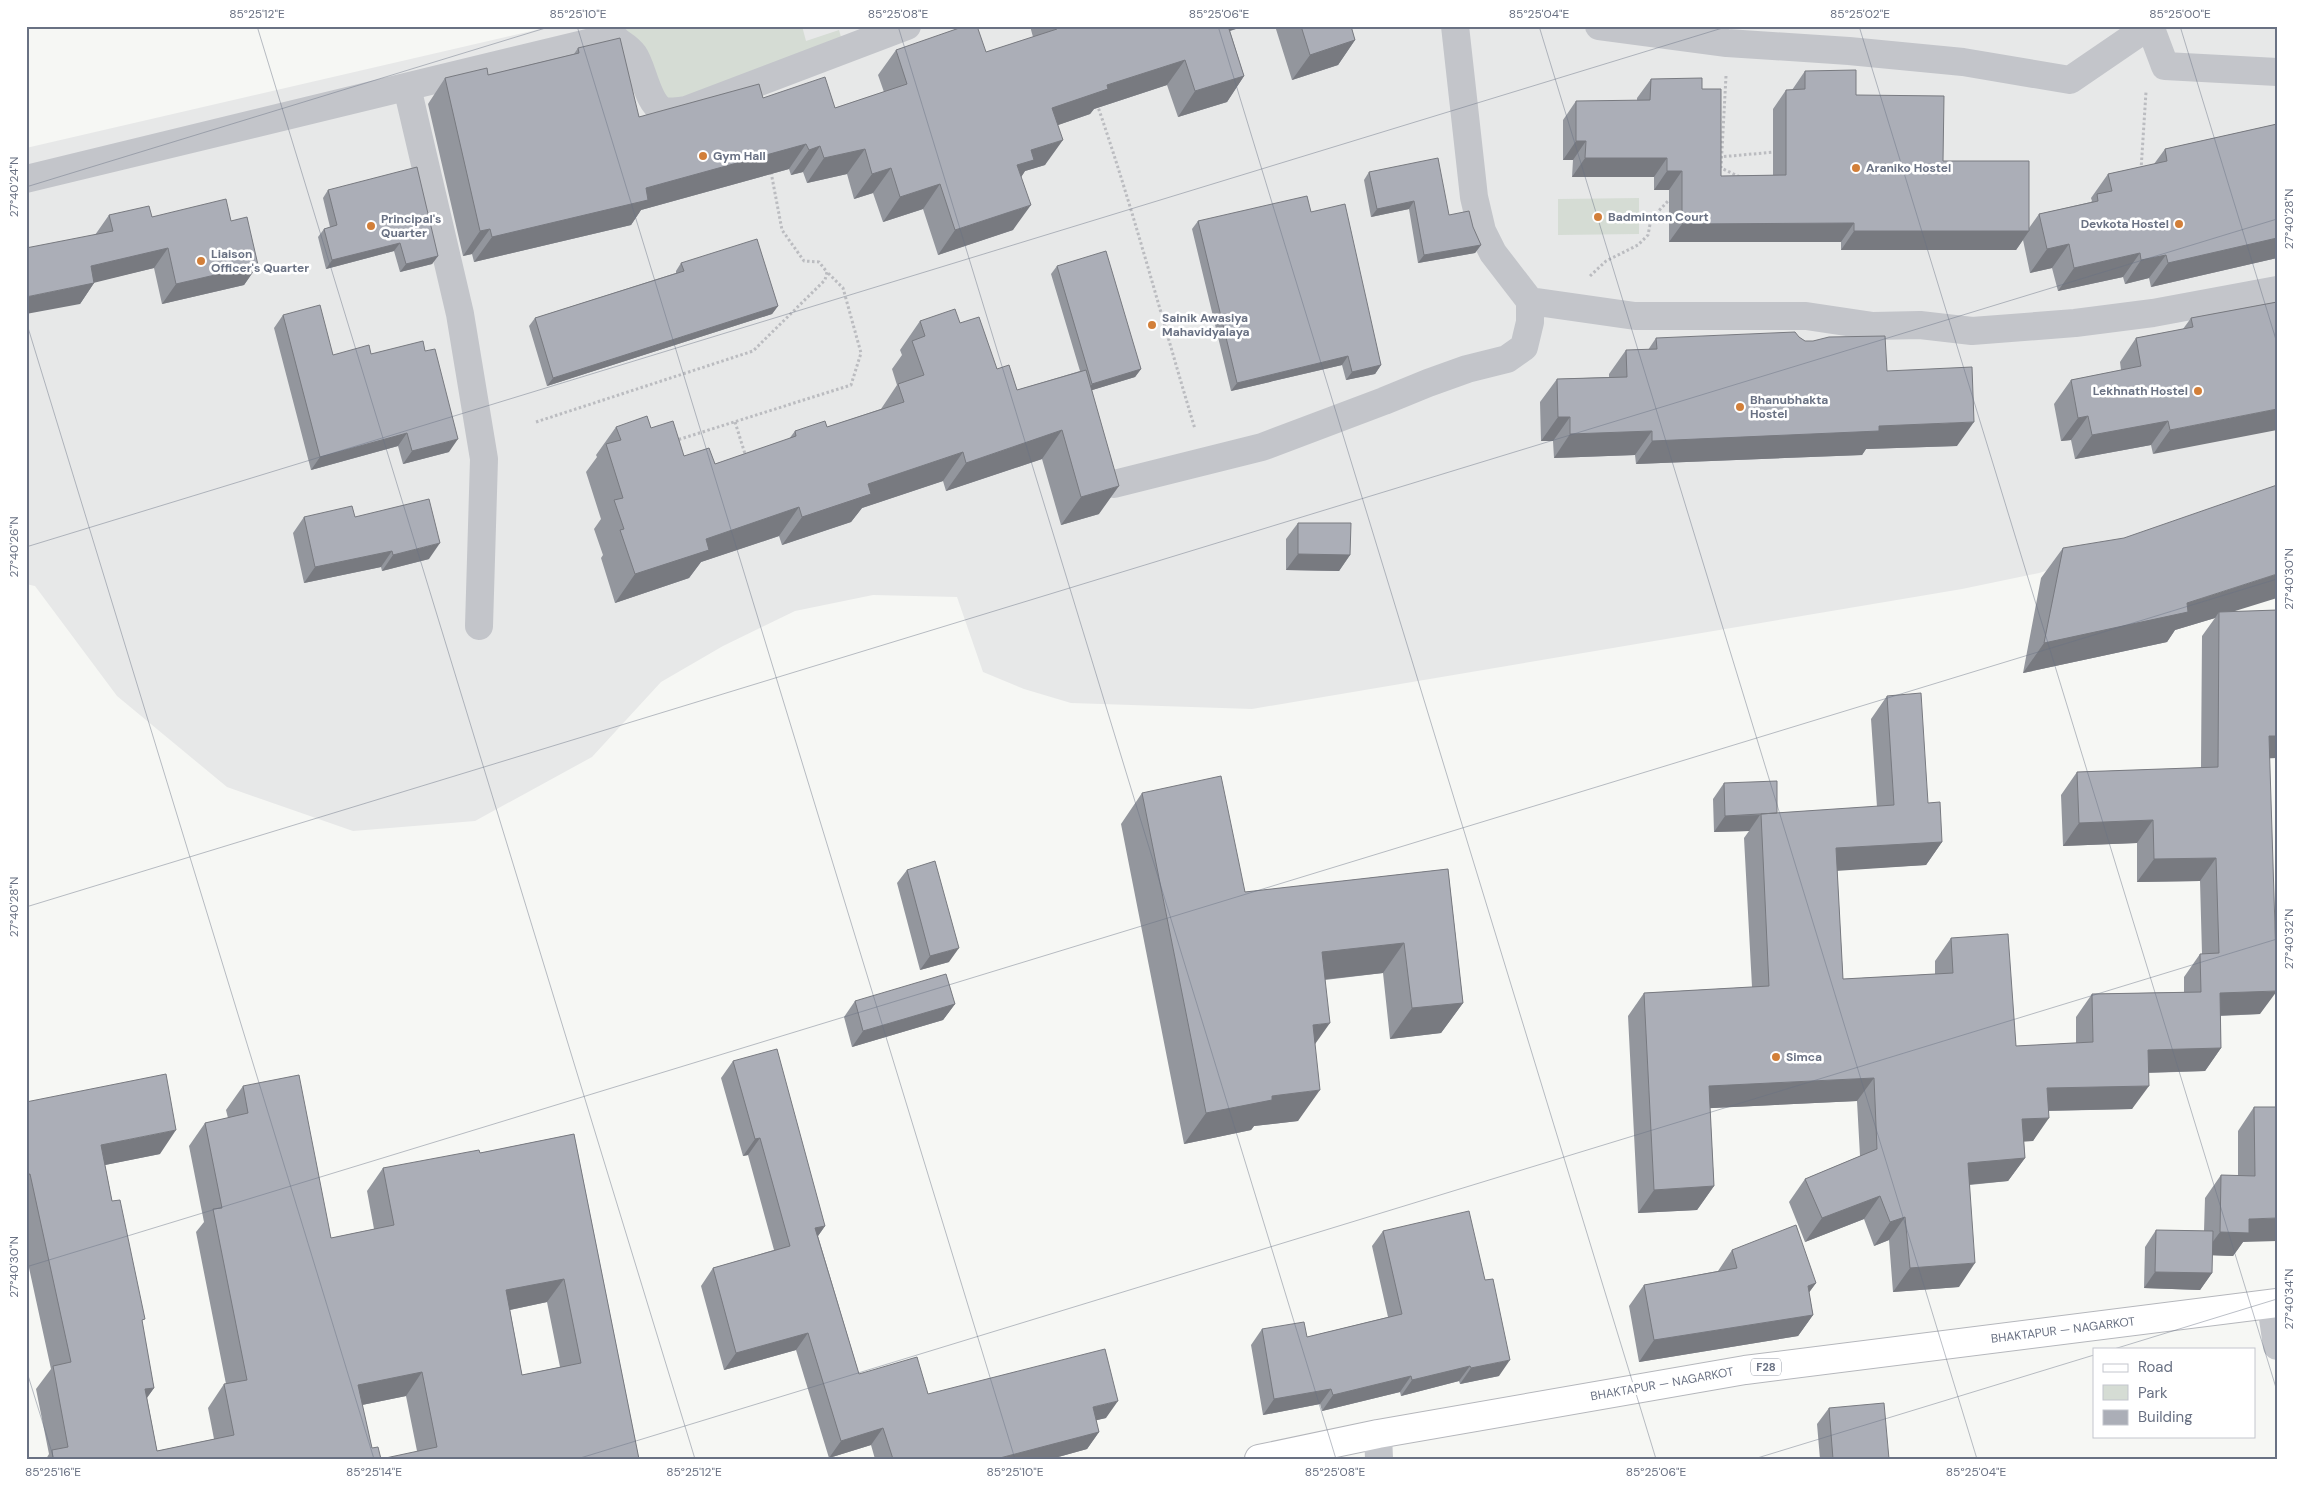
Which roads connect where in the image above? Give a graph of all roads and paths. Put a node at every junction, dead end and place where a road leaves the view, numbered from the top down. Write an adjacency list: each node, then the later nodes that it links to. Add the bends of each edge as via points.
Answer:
1 (907, 26): 5 (street, via 686,110 672,112 662,110 654,100 633,54)
2 (1455, 26): 23 (street, via 1474,197 1482,231 1493,253)
3 (1599, 26): 6 (street)
4 (2150, 26): 6 (street, via 2070,80 1963,62); 7 (street, via 2165,66)
5 (610, 32): 9 (street)
6 (1727, 43): 13 (path)
7 (2277, 72)
8 (2146, 84): 19 (path)
9 (407, 87): 17 (street); 33 (street, via 460,314 484,459)
10 (1096, 103): 31 (path, via 1124,184)
11 (1783, 151): 13 (path)
12 (1713, 155): 13 (path)
13 (1721, 157): 15 (path)
14 (770, 168): 21 (path, via 782,230 804,260 819,262)
15 (1721, 168): 16 (path); 18 (path)
16 (1714, 174)
17 (26, 179)
18 (1746, 179)
19 (2140, 180)
20 (1669, 200): 24 (path, via 1651,220 1648,235 1638,245 1606,261 1591,273)
21 (827, 272): 27 (path, via 825,280 753,351); 28 (path, via 843,288 861,353 851,385)
22 (2277, 290): 25 (street, via 2152,313 2075,323 1972,331 1920,325)
23 (1530, 301): 24 (street); 31 (street, via 1530,322 1524,347 1507,359 1436,380 1262,447)
24 (1580, 310): 25 (street, via 1635,316 1806,316)
25 (1873, 326): 26 (street)
26 (1821, 342)
27 (536, 422)
28 (735, 422): 29 (path); 30 (path)
29 (672, 441)
30 (746, 458)
31 (1205, 460): 32 (street)
32 (1114, 484)
33 (479, 626)
34 (2274, 1304): 35 (street); 36 (main road, BHAKTAPUR — NAGARKOT / F28, via 1745,1370)
35 (2277, 1346)
36 (1378, 1447): 37 (main road, BHAKTAPUR — NAGARKOT / F28)
37 (1259, 1459)

